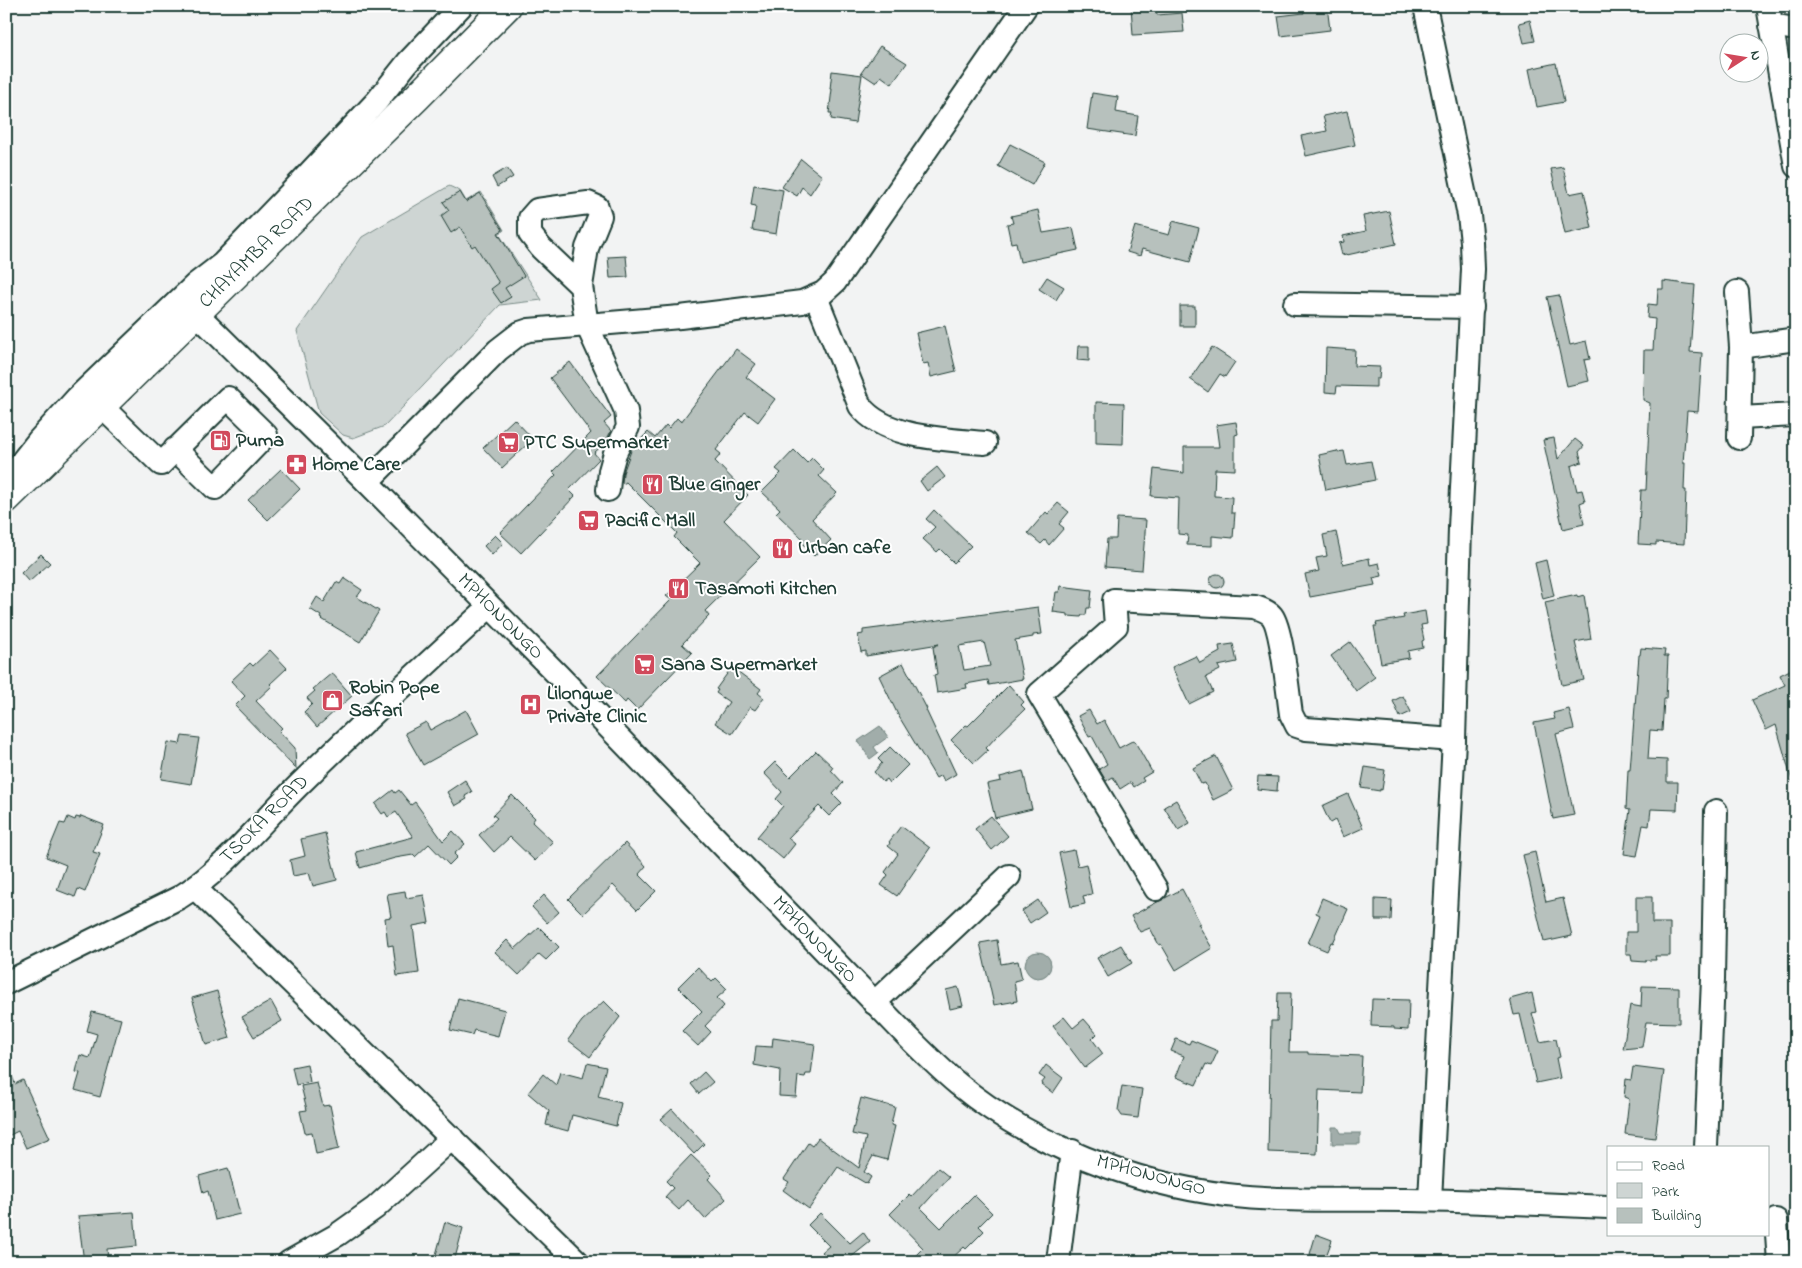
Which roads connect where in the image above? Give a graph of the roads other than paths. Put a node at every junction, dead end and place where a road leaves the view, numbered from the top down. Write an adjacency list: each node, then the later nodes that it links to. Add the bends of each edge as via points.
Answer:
1 (463, 6): 6 (street); 25 (street, via 222,264 196,284 78,398 38,441 12,474)
2 (507, 6): 6 (main road, CHAYAMBA ROAD)
3 (1026, 6): 11 (street, via 835,282)
4 (1425, 6): 13 (street, via 1469,215)
5 (1770, 16): 7 (street); 8 (street)
6 (488, 26): 14 (main road, CHAYAMBA ROAD)
7 (1796, 29)
8 (1796, 166)
9 (582, 286): 15 (street)
10 (1737, 292): 17 (street)
11 (816, 297): 15 (street, via 802,302 718,312); 22 (street, via 866,414 886,426 929,437)
12 (1295, 304): 13 (street)
13 (1472, 307): 29 (street, via 1460,528)
14 (196, 313): 18 (main road, CHAYAMBA ROAD); 19 (street, MPHONONGO)
15 (587, 324): 24 (street, via 520,333 498,350); 26 (street, via 626,411 628,427 615,454)
16 (1796, 339): 17 (street)
17 (1741, 347): 20 (street, via 1739,428)
18 (101, 406): 23 (street, via 161,464); 27 (main road, CHAYAMBA ROAD)
19 (292, 409): 21 (street); 24 (street, MPHONONGO)
20 (1796, 416)
21 (266, 435): 23 (street, via 228,398); 23 (street, via 215,488)
22 (985, 442)
23 (175, 449)
24 (367, 482): 28 (street, MPHONONGO)
25 (6, 489)
26 (608, 490)
27 (6, 499)
28 (489, 607): 32 (street, TSOKA ROAD, via 304,780); 35 (street, MPHONONGO)
29 (1454, 740): 33 (street, via 1297,726 1291,714 1276,622 1264,610 1114,600 1116,626 1039,694); 39 (street)
30 (1716, 811): 37 (street)
31 (1008, 876): 35 (street)
32 (195, 888): 34 (street, TSOKA ROAD); 36 (street)
33 (1156, 889)
34 (6, 983)
35 (874, 1003): 38 (street, MPHONONGO, via 964,1088 1032,1133)
36 (452, 1138): 42 (street, via 369,1213); 43 (street)
37 (1706, 1146)
38 (1072, 1152): 39 (street, MPHONONGO, via 1122,1172 1173,1186 1228,1195); 44 (street)
39 (1430, 1200): 40 (street, MPHONONGO)
40 (1607, 1207)
41 (1780, 1220): 45 (street)
42 (289, 1262)
43 (578, 1262)
44 (1058, 1262)
45 (1779, 1262)

